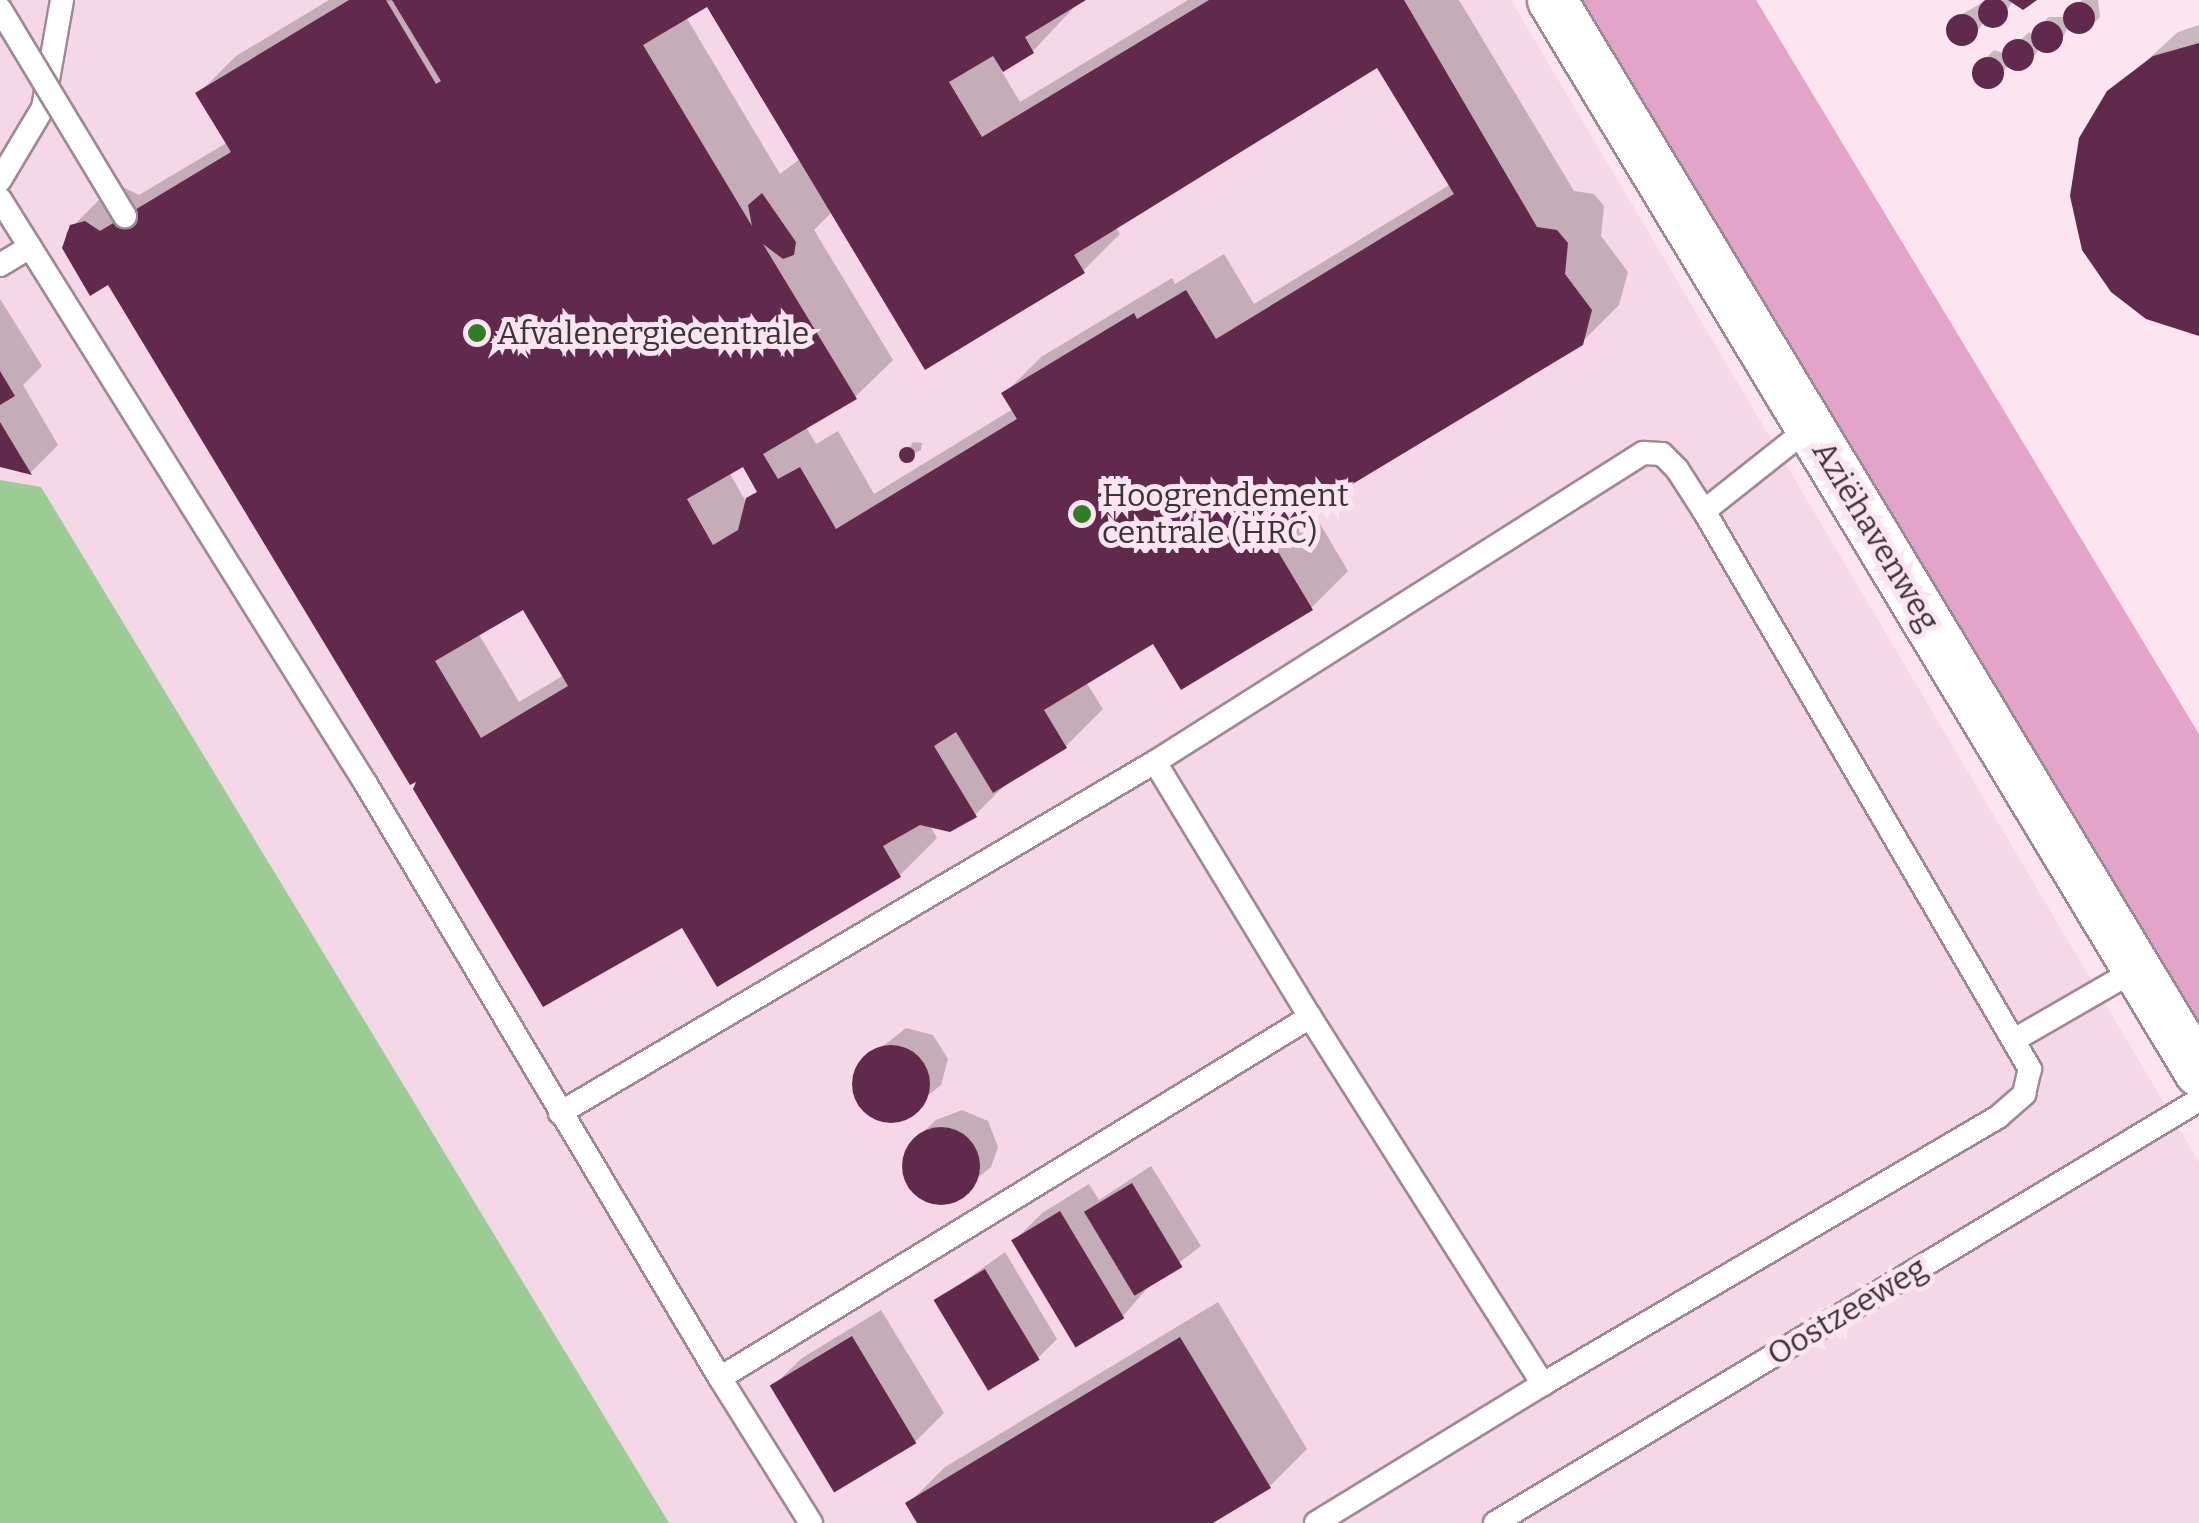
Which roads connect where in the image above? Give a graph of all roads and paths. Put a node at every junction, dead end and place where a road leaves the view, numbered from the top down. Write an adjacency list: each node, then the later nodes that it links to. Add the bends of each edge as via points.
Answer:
1 (62, 0): 4 (lane, via 43,108)
2 (1552, 0): 9 (street, Aziëhavenweg)
3 (0, 8): 6 (lane, bridge)
4 (0, 180)
5 (0, 199): 7 (lane)
6 (125, 216)
7 (30, 247): 8 (lane); 17 (lane, via 366,784)
8 (0, 265)
9 (1810, 427): 10 (lane); 12 (street, Aziëhavenweg)
10 (1704, 510): 11 (lane, via 1670,462 1643,453); 14 (lane)
11 (1155, 762): 13 (lane); 17 (lane)
12 (2137, 968): 14 (lane); 15 (street, Aziëhavenweg)
13 (1310, 1017): 18 (lane); 19 (lane)
14 (2014, 1040): 19 (lane, via 2030,1068 2024,1094 1998,1118)
15 (2199, 1072)
16 (2199, 1100): 22 (lane, Oostzeeweg)
17 (560, 1112): 18 (lane)
18 (720, 1378): 20 (lane)
19 (1543, 1384): 21 (lane)
20 (810, 1523)
21 (1316, 1523)
22 (1495, 1523)

